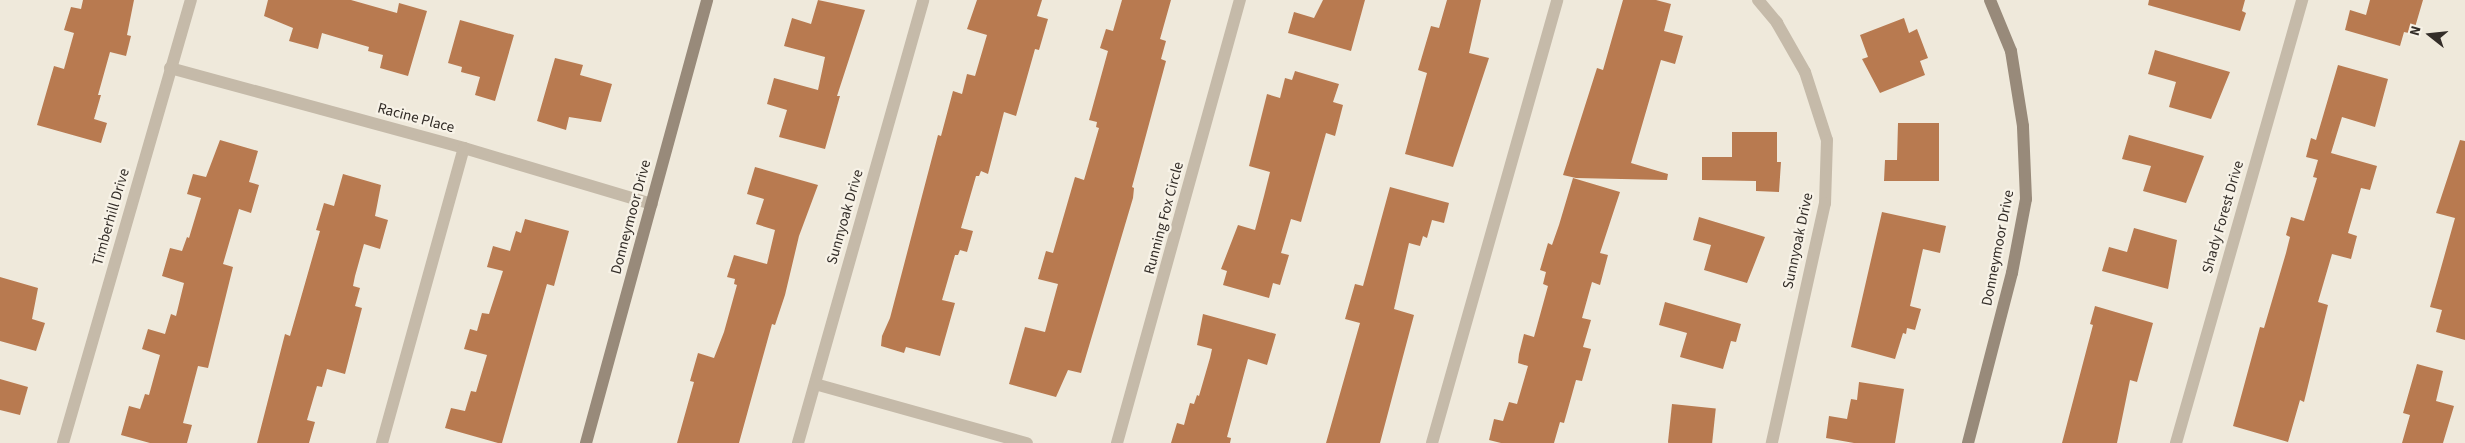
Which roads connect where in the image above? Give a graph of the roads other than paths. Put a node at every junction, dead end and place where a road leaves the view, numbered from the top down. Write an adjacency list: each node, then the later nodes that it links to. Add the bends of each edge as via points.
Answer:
1 (191, 0): 9 (street, Timberhill Drive)
2 (707, 0): 11 (street, Donneymoor Drive)
3 (923, 0): 12 (street, Sunnyoak Drive)
4 (1240, 0): 18 (street, Running Fox Circle)
5 (1557, 0): 19 (street)
6 (1758, 0): 20 (street, Sunnyoak Drive, via 1777,23 1806,72 1827,140 1826,203)
7 (1990, 0): 21 (street, Donneymoor Drive, via 2011,51 2023,126 2026,199 2012,273)
8 (2302, 0): 22 (street, Shady Forest Drive)
9 (170, 68): 10 (street, Racine Place); 13 (street, Timberhill Drive)
10 (464, 148): 11 (street, Racine Place); 14 (street)
11 (652, 204): 15 (street, Donneymoor Drive)
12 (815, 384): 16 (street, Sunnyoak Drive); 17 (street)
13 (63, 443)
14 (382, 443)
15 (586, 443)
16 (798, 443)
17 (1027, 443)
18 (1117, 443)
19 (1432, 443)
20 (1772, 443)
21 (1968, 443)
22 (2176, 443)

